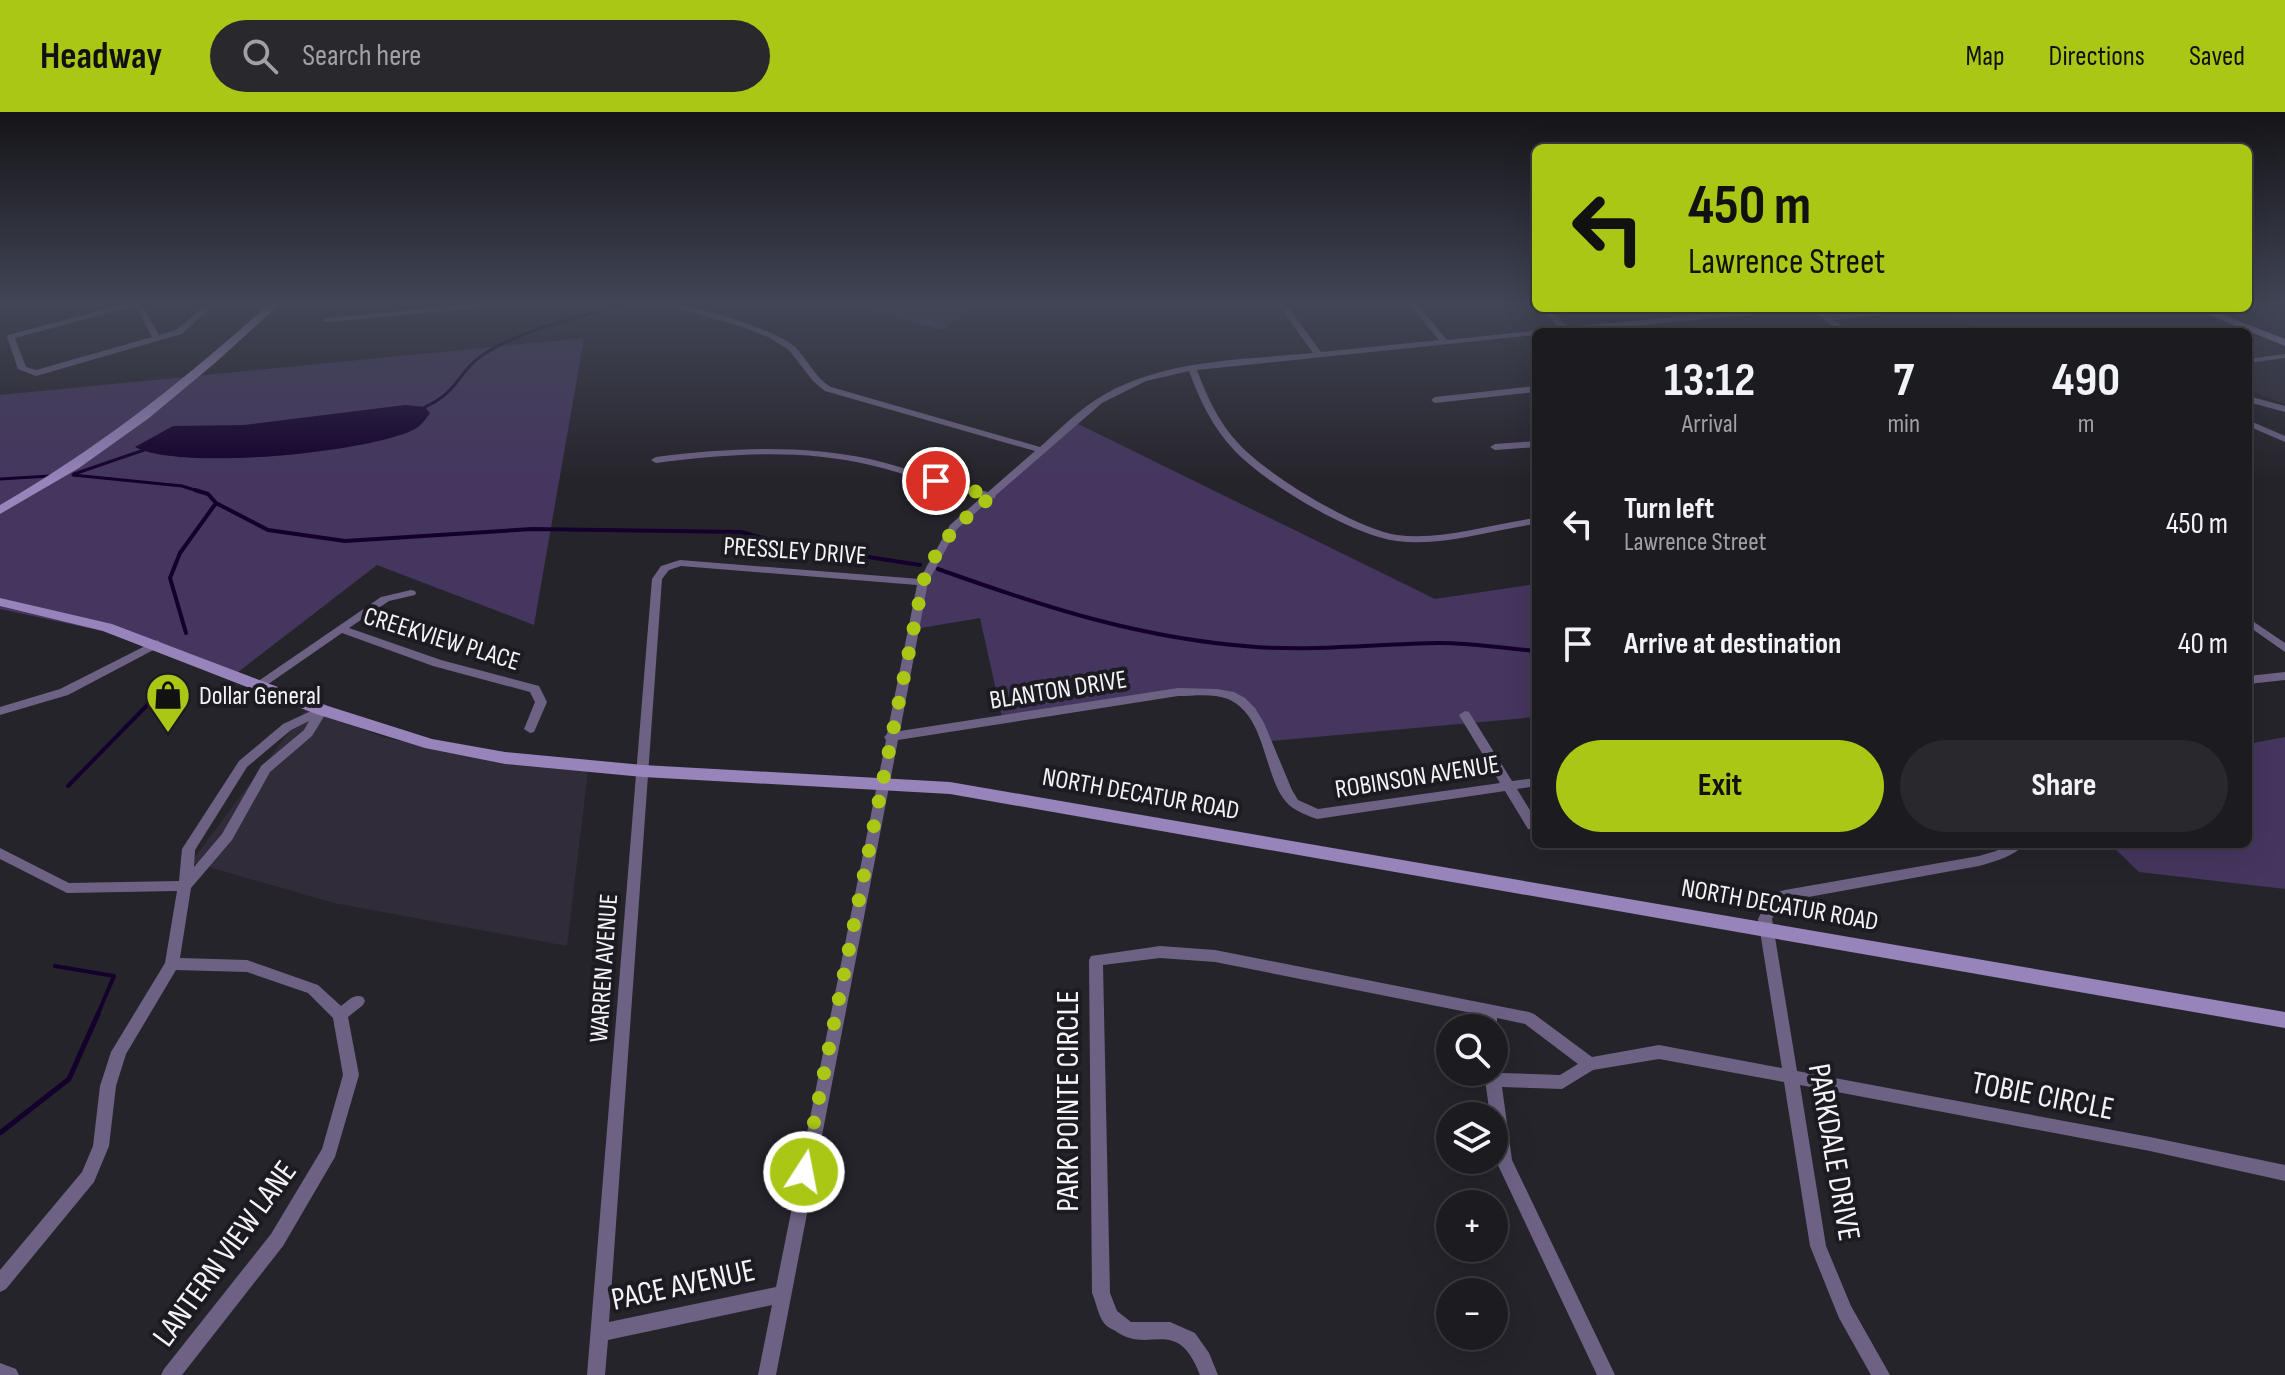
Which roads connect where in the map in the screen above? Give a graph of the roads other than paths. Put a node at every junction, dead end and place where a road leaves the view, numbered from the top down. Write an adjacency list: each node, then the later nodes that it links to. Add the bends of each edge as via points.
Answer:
1 (20, 362): 2 (street, via 22,369 36,373)
2 (74, 362)
3 (209, 362): 18 (main road, via 138,424)
4 (803, 362): 15 (street, via 828,389)
5 (1256, 362): 6 (street)
6 (1192, 368): 15 (street, via 1143,379 1099,401); 19 (street, via 1206,404 1239,451 1274,477 1375,533 1426,537)
7 (1532, 389): 8 (street)
8 (1435, 400)
9 (2252, 400): 10 (street)
10 (2285, 409)
11 (2252, 425): 12 (street)
12 (2285, 439)
13 (1532, 444): 14 (street)
14 (1495, 447)
15 (1040, 450): 17 (street)
16 (656, 460): 17 (street, via 790,449 858,459)
17 (992, 496): 21 (street, via 953,527)
18 (0, 510)
19 (1532, 522)
20 (665, 568): 21 (street, PRESSLEY DRIVE, via 680,563); 38 (street, WARREN AVENUE, via 657,579)
21 (923, 582): 35 (street)
22 (411, 593): 25 (street, via 385,599)
23 (0, 602): 26 (main road, NORTH DECATUR ROAD)
24 (2252, 624): 27 (street)
25 (341, 629): 30 (street); 34 (street, CREEKVIEW PLACE, via 437,663 535,689 541,702)
26 (157, 644): 30 (main road, NORTH DECATUR ROAD); 32 (street, via 64,692)
27 (2285, 648)
28 (2285, 676): 29 (street)
29 (2252, 680)
30 (260, 684): 31 (main road, NORTH DECATUR ROAD)
31 (322, 710): 36 (street, via 287,727); 37 (street, via 308,733); 38 (main road, NORTH DECATUR ROAD, via 431,744 518,760)
32 (0, 711)
33 (1465, 715): 41 (street)
34 (530, 729)
35 (890, 737): 40 (street); 42 (street, BLANTON DRIVE, via 1178,692 1232,696 1250,707 1286,792)
36 (248, 759): 37 (street); 46 (street, via 189,849)
37 (270, 765): 46 (street, via 227,837)
38 (643, 771): 40 (main road, NORTH DECATUR ROAD); 61 (street, WARREN AVENUE)
39 (1532, 783): 41 (street, ROBINSON AVENUE)
40 (880, 784): 47 (main road, NORTH DECATUR ROAD, via 950,788 1079,807); 60 (street)
41 (1509, 786): 42 (street, ROBINSON AVENUE, via 1335,814); 43 (street)
42 (1305, 811)
43 (1532, 824)
44 (2010, 848): 47 (street, via 1979,861 1785,895 1767,911)
45 (0, 853): 46 (street, via 67,888)
46 (185, 886): 48 (street)
47 (1765, 928): 53 (main road, NORTH DECATUR ROAD); 55 (street, PARKDALE DRIVE)
48 (172, 964): 52 (street, via 247,966 313,989); 59 (street, via 119,1052 108,1086 101,1146 88,1177)
49 (358, 1001): 52 (street)
50 (1489, 1010): 51 (street); 54 (street, PARK POINTE CIRCLE, via 1529,1018); 67 (street, PARK POINTE CIRCLE, via 1215,956 1160,952 1096,960 1101,1293 1110,1317 1129,1331 1161,1328 1185,1333)
51 (1489, 1014)
52 (340, 1015): 64 (street, LANTERN VIEW LANE, via 351,1075 329,1152 277,1240)
53 (2285, 1020)
54 (1590, 1064): 55 (street, via 1659,1052); 56 (street, via 1562,1082)
55 (1790, 1074): 58 (street, TOBIE CIRCLE); 69 (street, PARKDALE DRIVE, via 1818,1246 1845,1312)
56 (1508, 1077)
57 (1493, 1086): 68 (street, via 1504,1161)
58 (2285, 1173)
59 (0, 1283)
60 (780, 1295): 61 (street, PACE AVENUE); 66 (street)
61 (599, 1333): 65 (street, WARREN AVENUE)
62 (0, 1372): 63 (street)
63 (10, 1375)
64 (170, 1375)
65 (596, 1375)
66 (767, 1375)
67 (1209, 1375)
68 (1606, 1375)
69 (1881, 1375)

